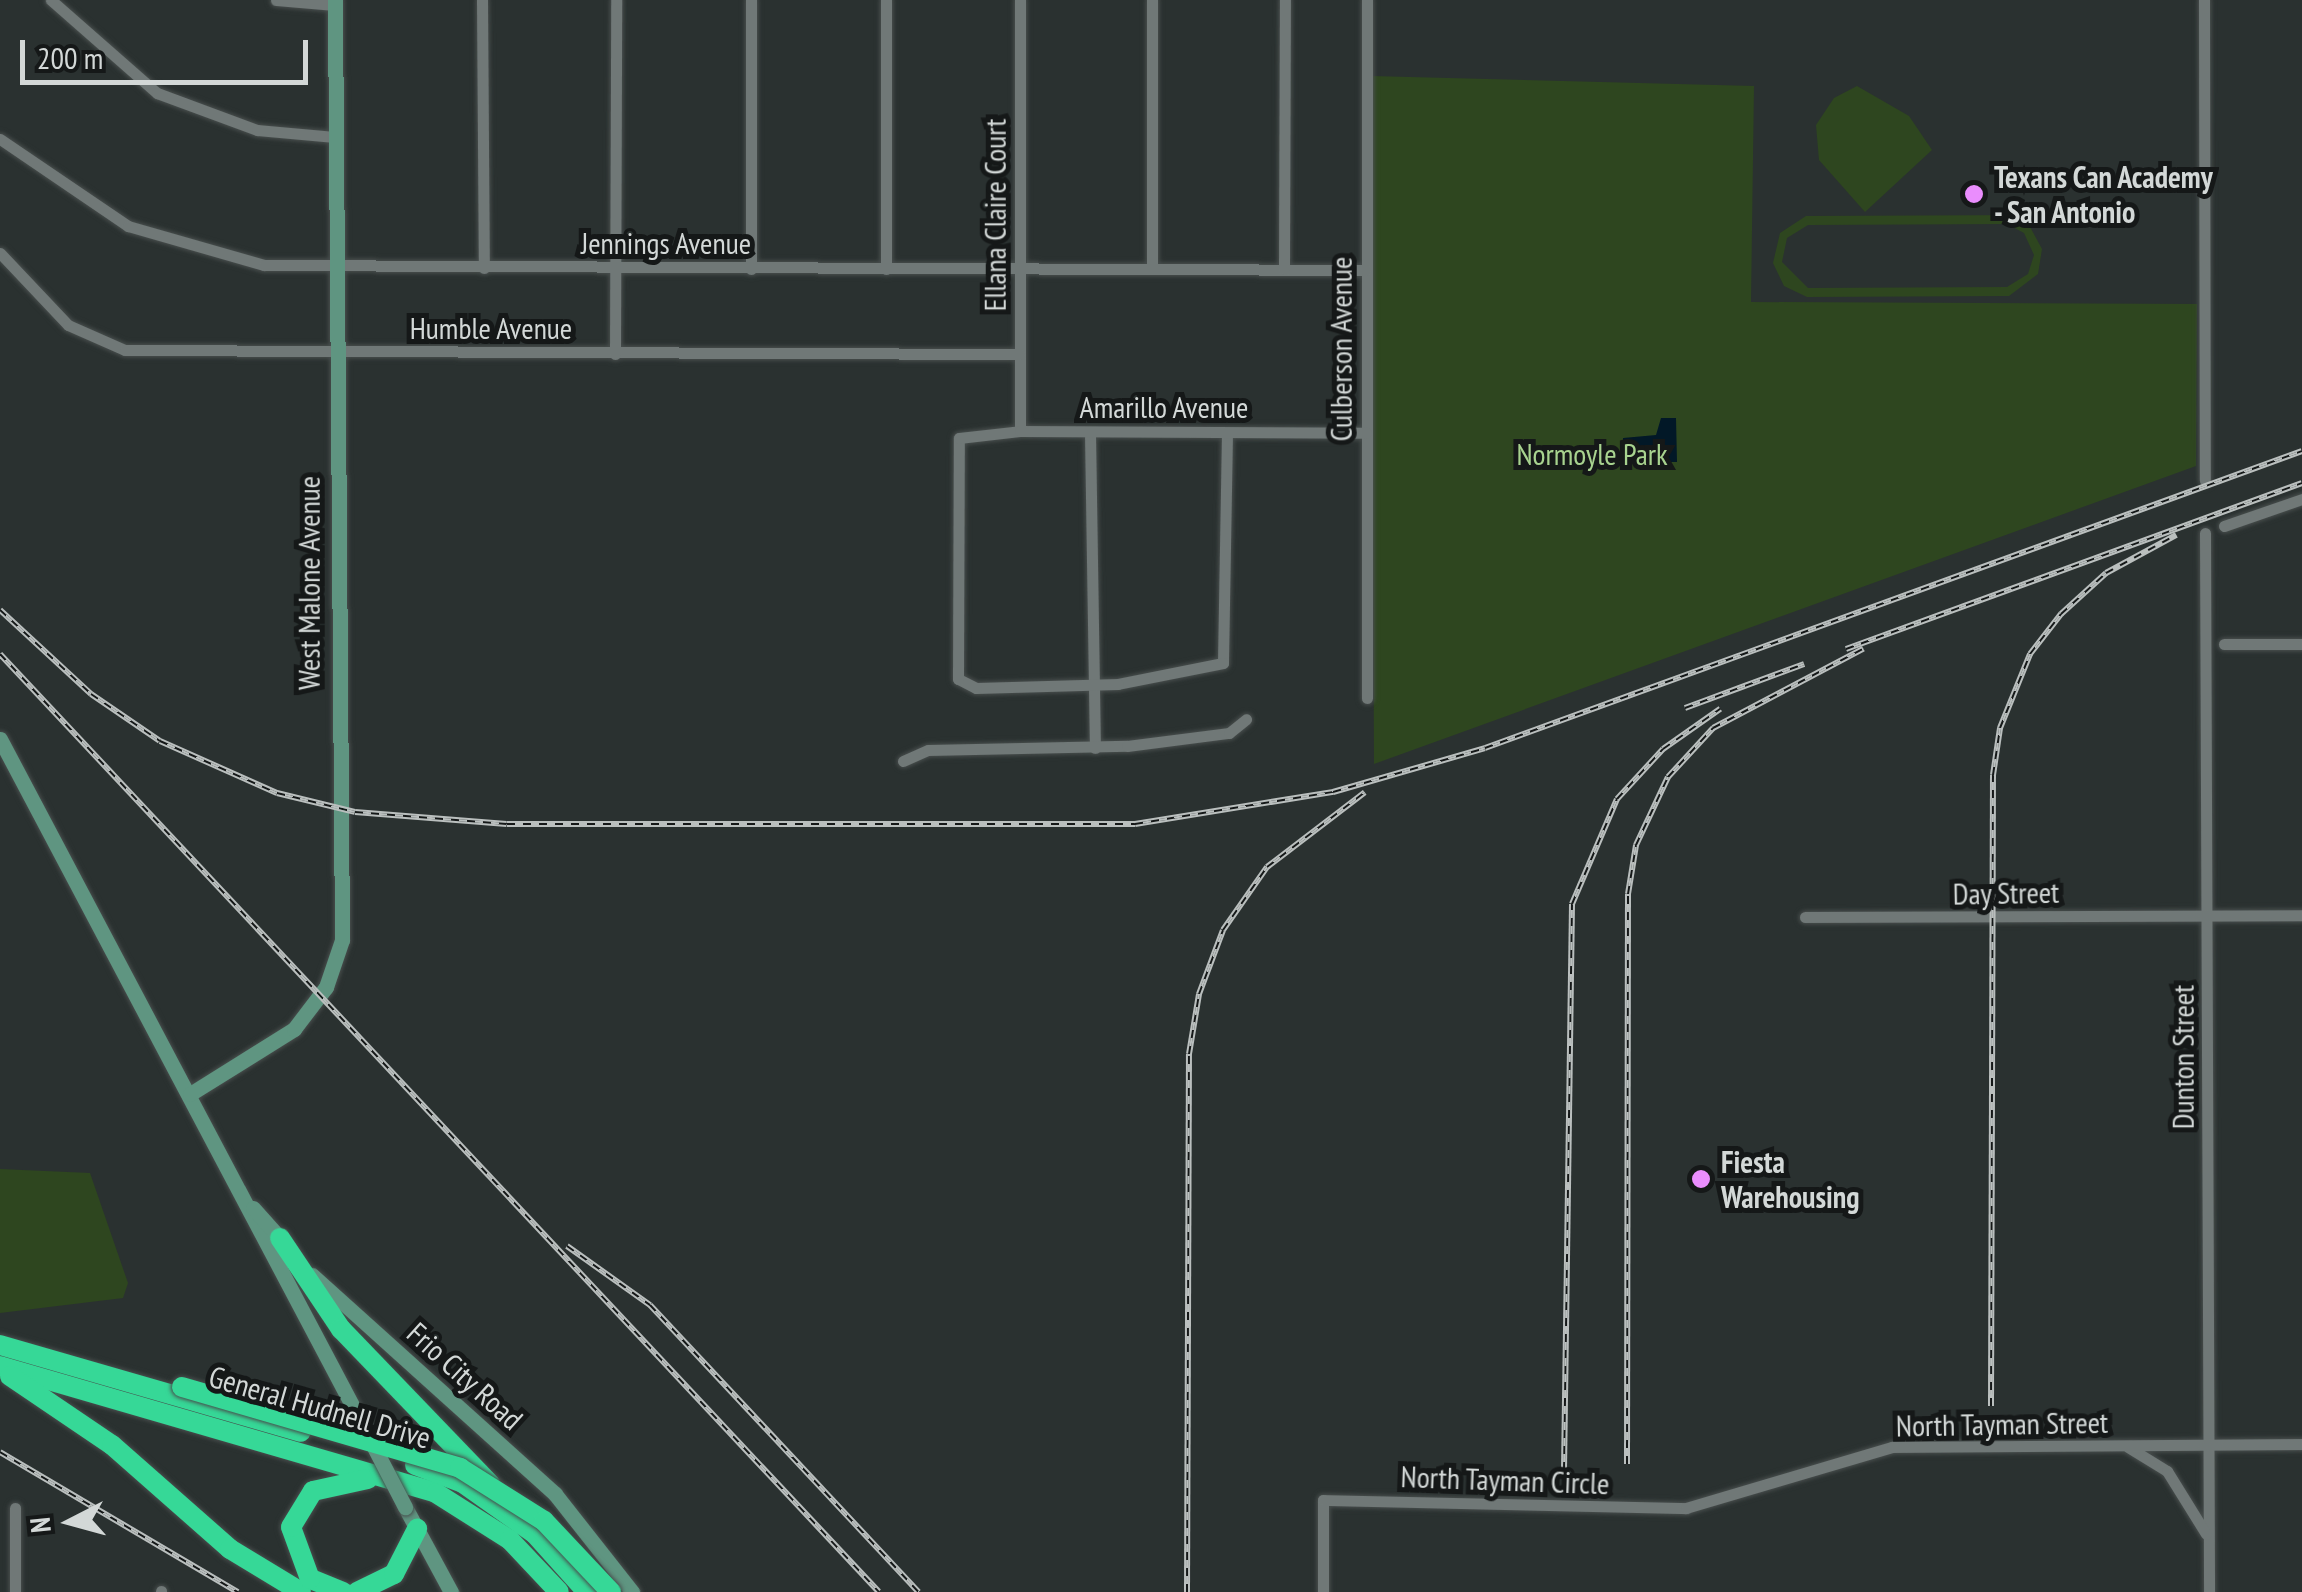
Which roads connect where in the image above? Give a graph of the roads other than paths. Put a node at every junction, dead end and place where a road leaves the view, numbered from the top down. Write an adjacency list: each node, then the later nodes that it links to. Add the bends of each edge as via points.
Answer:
1 (50, 0): 13 (street, via 133,78 174,101 257,130)
2 (276, 0): 12 (street)
3 (482, 0): 16 (street)
4 (616, 0): 17 (street)
5 (751, 0): 18 (street)
6 (886, 0): 20 (street)
7 (1020, 0): 19 (street, Ellana Claire Court)
8 (1152, 0): 21 (street)
9 (1284, 0): 23 (street)
10 (1366, 0): 24 (street, Culberson Avenue)
11 (2204, 0): 32 (street)
12 (335, 2): 13 (main road, West Malone Avenue)
13 (335, 137): 22 (main road, West Malone Avenue)
14 (0, 139): 22 (street, Jennings Avenue, via 84,203 175,245)
15 (0, 254): 25 (street, Humble Avenue, via 91,343)
16 (484, 268): 17 (street, Jennings Avenue); 22 (street, Jennings Avenue)
17 (617, 268): 18 (street, Jennings Avenue); 26 (street)
18 (751, 268): 20 (street, Jennings Avenue)
19 (1021, 268): 20 (street, Jennings Avenue); 21 (street, Jennings Avenue); 27 (street, Ellana Claire Court)
20 (886, 269)
21 (1152, 269): 23 (street, Jennings Avenue)
22 (336, 270): 25 (main road, West Malone Avenue)
23 (1284, 270): 24 (street, Jennings Avenue)
24 (1366, 270): 31 (street, Culberson Avenue)
25 (336, 353): 26 (street, Humble Avenue); 47 (main road, West Malone Avenue, via 342,940 326,987 294,1030)
26 (615, 354): 27 (street, Humble Avenue)
27 (1020, 354): 28 (street, Ellana Claire Court)
28 (1020, 431): 29 (street, Amarillo Avenue); 38 (street, Amarillo Avenue, via 963,435 955,447 954,667 967,686)
29 (1090, 432): 30 (street, Amarillo Avenue); 38 (street)
30 (1228, 433): 31 (street, Amarillo Avenue); 38 (street, via 1228,654 1215,670)
31 (1366, 433): 39 (street, Culberson Avenue)
32 (2205, 480)
33 (2302, 499): 34 (street)
34 (2224, 526)
35 (2205, 533): 44 (street, Dunton Street)
36 (2224, 644): 37 (street)
37 (2302, 644)
38 (1091, 685): 42 (street)
39 (1367, 698)
40 (1246, 718): 42 (street, via 1228,733)
41 (0, 739): 47 (main road, Frio City Road)
42 (1095, 748): 43 (street, via 928,750)
43 (903, 761)
44 (2208, 914): 45 (street, Day Street); 46 (street, Day Street); 55 (street, Dunton Street)
45 (2302, 915)
46 (1806, 917)
47 (190, 1094): 48 (main road, Frio City Road)
48 (252, 1208): 49 (main road, Frio City Road); 59 (main road, Frio City Road, bridge)
49 (280, 1238): 60 (highway, via 342,1329); 71 (main road, Frio City Road, via 566,1505)
50 (0, 1334): 70 (highway, bridge, via 460,1468 544,1520)
51 (0, 1344): 60 (highway, General Hudnell Drive, via 434,1470)
52 (0, 1368): 56 (highway, General Hudnell Drive); 64 (highway, via 112,1445 230,1549)
53 (2302, 1444): 55 (street, North Tayman Street)
54 (2128, 1447): 55 (street, North Tayman Street); 58 (street, North Tayman Street, via 1892,1447); 61 (street, via 2167,1472)
55 (2208, 1447): 61 (street, Dunton Street)
56 (413, 1485): 65 (highway, via 352,1477 313,1491 296,1512 292,1545 303,1569); 68 (highway, General Hudnell Drive, via 478,1516)
57 (15, 1508): 63 (street)
58 (1686, 1508): 72 (street, North Tayman Circle, via 1323,1500)
59 (417, 1528): 66 (highway, via 394,1574); 67 (main road, Frio City Road)
60 (535, 1534): 69 (highway, General Hudnell Drive)
61 (2209, 1538): 62 (street, Dunton Street)
62 (2209, 1586)
63 (14, 1592)
64 (301, 1592)
65 (343, 1592)
66 (357, 1592)
67 (450, 1592)
68 (559, 1592)
69 (587, 1592)
70 (611, 1592)
71 (632, 1592)
72 (1323, 1592)

